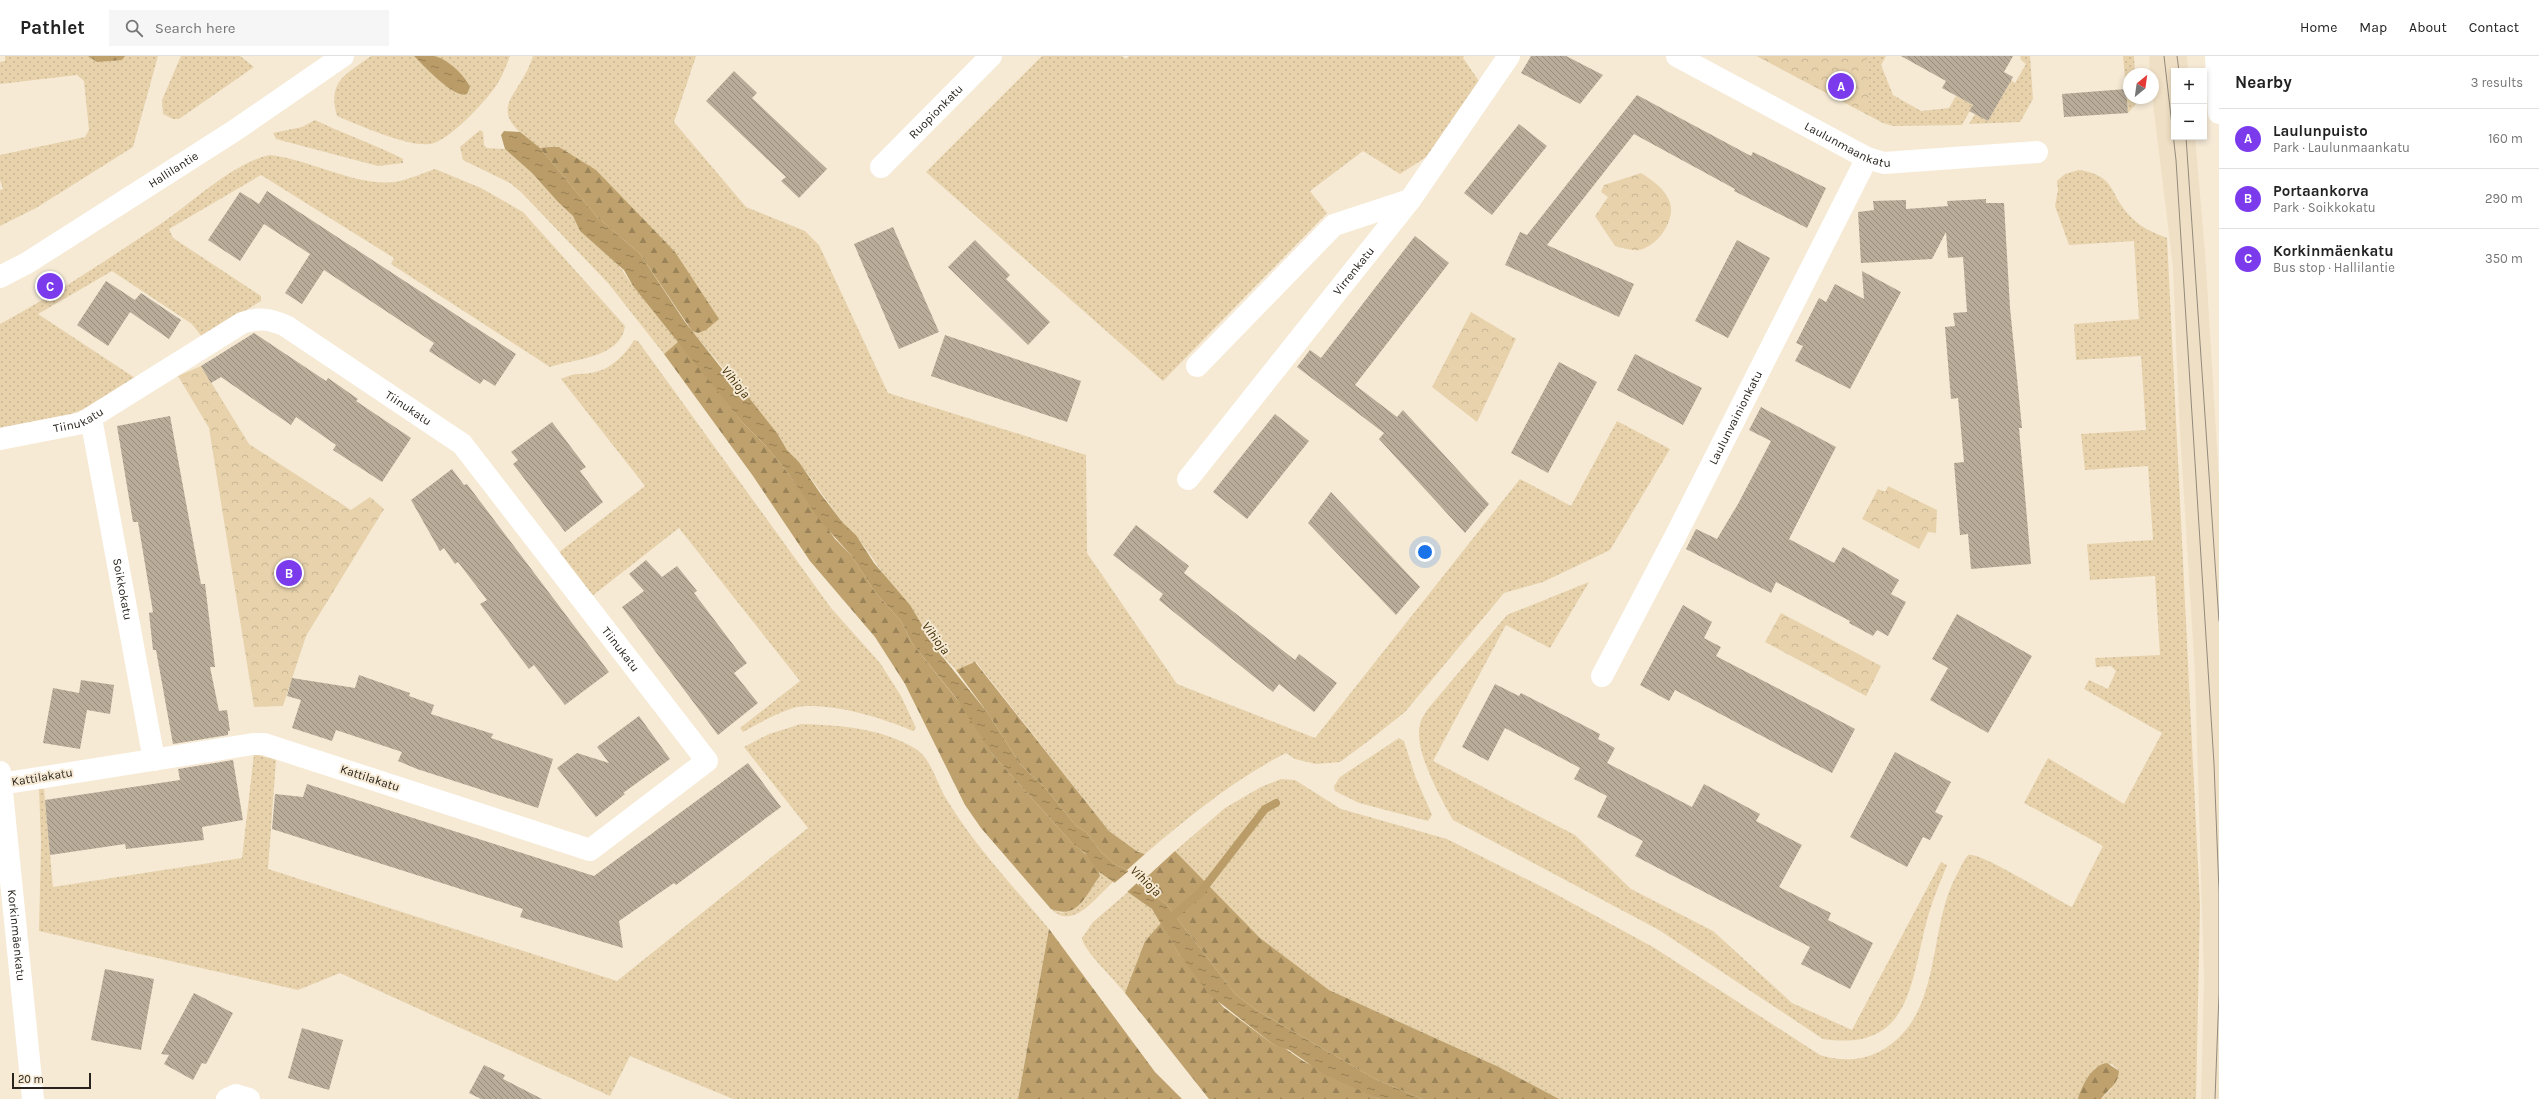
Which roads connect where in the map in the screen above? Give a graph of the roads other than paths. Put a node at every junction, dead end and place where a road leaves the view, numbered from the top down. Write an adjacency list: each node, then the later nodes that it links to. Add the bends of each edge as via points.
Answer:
1 (343, 56): 11 (main road, Hallilantie, via 234,131)
2 (991, 56): 9 (main road, Ruopionkatu)
3 (1509, 56): 10 (main road, Virrenkatu)
4 (1677, 56): 8 (main road, Laulunmaankatu)
5 (2216, 56): 6 (main road)
6 (2219, 113)
7 (2037, 152): 8 (main road, Laulunmaankatu, via 1884,163)
8 (1866, 158): 16 (main road, Laulunvainionkatu, via 1676,536)
9 (882, 167)
10 (1410, 200): 12 (main road, via 1334,225); 15 (main road, Virrenkatu)
11 (0, 277)
12 (1197, 366)
13 (91, 418): 14 (main road, Tiinukatu, via 61,428); 17 (main road, Soikkokatu); 18 (main road, Tiinukatu, via 242,323 263,318 286,326 462,444)
14 (0, 439)
15 (1188, 479)
16 (1602, 676)
17 (154, 760): 18 (main road, Kattilakatu, via 264,744 590,850); 19 (main road, Kattilakatu)
18 (707, 762)
19 (1, 778): 20 (main road, Korkinmäenkatu, via 10,854)
20 (6, 903): 21 (main road, Korkinmäenkatu)
21 (33, 1099)
22 (227, 1099): 23 (main road, via 236,1095)
23 (249, 1099)

